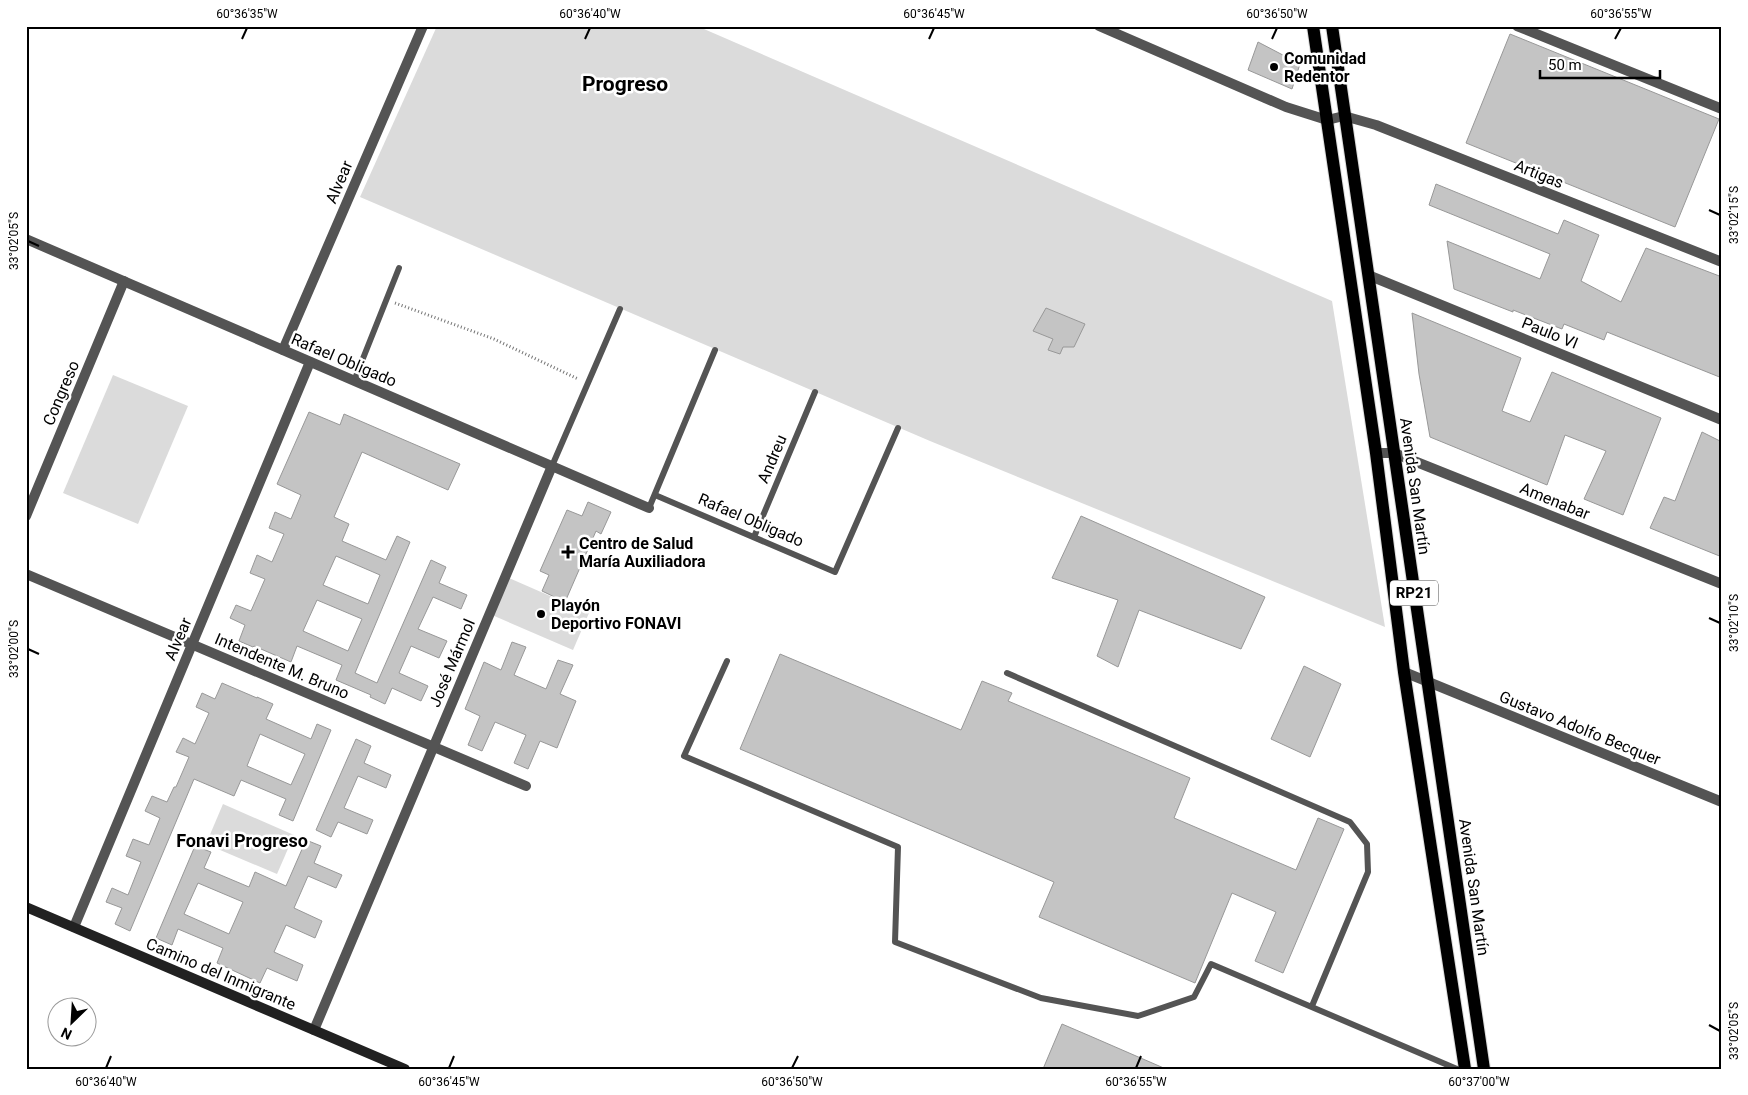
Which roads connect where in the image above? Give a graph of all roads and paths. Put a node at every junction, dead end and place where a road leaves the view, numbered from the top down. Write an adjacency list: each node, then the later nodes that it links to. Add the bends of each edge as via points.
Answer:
1 (423, 26): 16 (street, Alvear)
2 (1099, 26): 8 (street, via 1286,107)
3 (1313, 26): 8 (main road, Avenida San Martín / RP21)
4 (1332, 26): 7 (main road, Avenida San Martín / RP21)
5 (1517, 26): 6 (street)
6 (1722, 109)
7 (1344, 116): 8 (street); 10 (street, Artigas, via 1376,125); 12 (main road, Avenida San Martín / RP21)
8 (1327, 120): 24 (main road, Avenida San Martín / RP21)
9 (26, 240): 13 (street, Rafael Obligado)
10 (1722, 262)
11 (399, 268): 14 (lane)
12 (1368, 275): 22 (street, Paulo VI); 25 (main road, Avenida San Martín / RP21)
13 (124, 281): 16 (street, Rafael Obligado); 29 (street, Congreso)
14 (386, 300): 19 (lane); 20 (path, via 494,339)
15 (620, 309): 20 (lane, José Mármol)
16 (283, 350): 18 (street, Rafael Obligado)
17 (716, 350): 27 (lane)
18 (310, 362): 19 (street, Rafael Obligado); 33 (street, Alvear)
19 (354, 381): 26 (street, Rafael Obligado)
20 (588, 384): 26 (lane, José Mármol)
21 (815, 392): 30 (lane, Andreu)
22 (1722, 420)
23 (898, 428): 30 (lane, Rafael Obligado, via 835,572)
24 (1376, 453): 25 (street, Amenabar); 36 (main road, Avenida San Martín / RP21)
25 (1394, 453): 32 (street, Amenabar); 36 (main road, Avenida San Martín / RP21)
26 (552, 466): 28 (street, Rafael Obligado); 37 (street, José Mármol)
27 (655, 495): 28 (lane); 30 (lane, Rafael Obligado)
28 (649, 508)
29 (26, 516)
30 (754, 537)
31 (26, 574): 33 (street, Intendente M. Bruno)
32 (1722, 584)
33 (192, 644): 37 (street, Intendente M. Bruno); 41 (street, Alvear)
34 (727, 661): 42 (lane, via 684,756 898,847 895,942 1041,998 1138,1016 1194,997 1211,964)
35 (1007, 673): 42 (lane, via 1350,822 1367,844 1368,872)
36 (1416, 676): 39 (street, Gustavo Adolfo Becquer); 46 (main road, Avenida San Martín / RP21); 47 (main road, Avenida San Martín / RP21)
37 (434, 746): 38 (street, Intendente M. Bruno); 43 (street, José Mármol)
38 (526, 786)
39 (1722, 802)
40 (26, 907): 41 (main road, Camino del Inmigrante)
41 (74, 927): 43 (main road, Camino del Inmigrante)
42 (1312, 1006): 45 (lane)
43 (314, 1030): 44 (main road, Camino del Inmigrante)
44 (405, 1069)
45 (1457, 1069)
46 (1465, 1069)
47 (1484, 1069)

